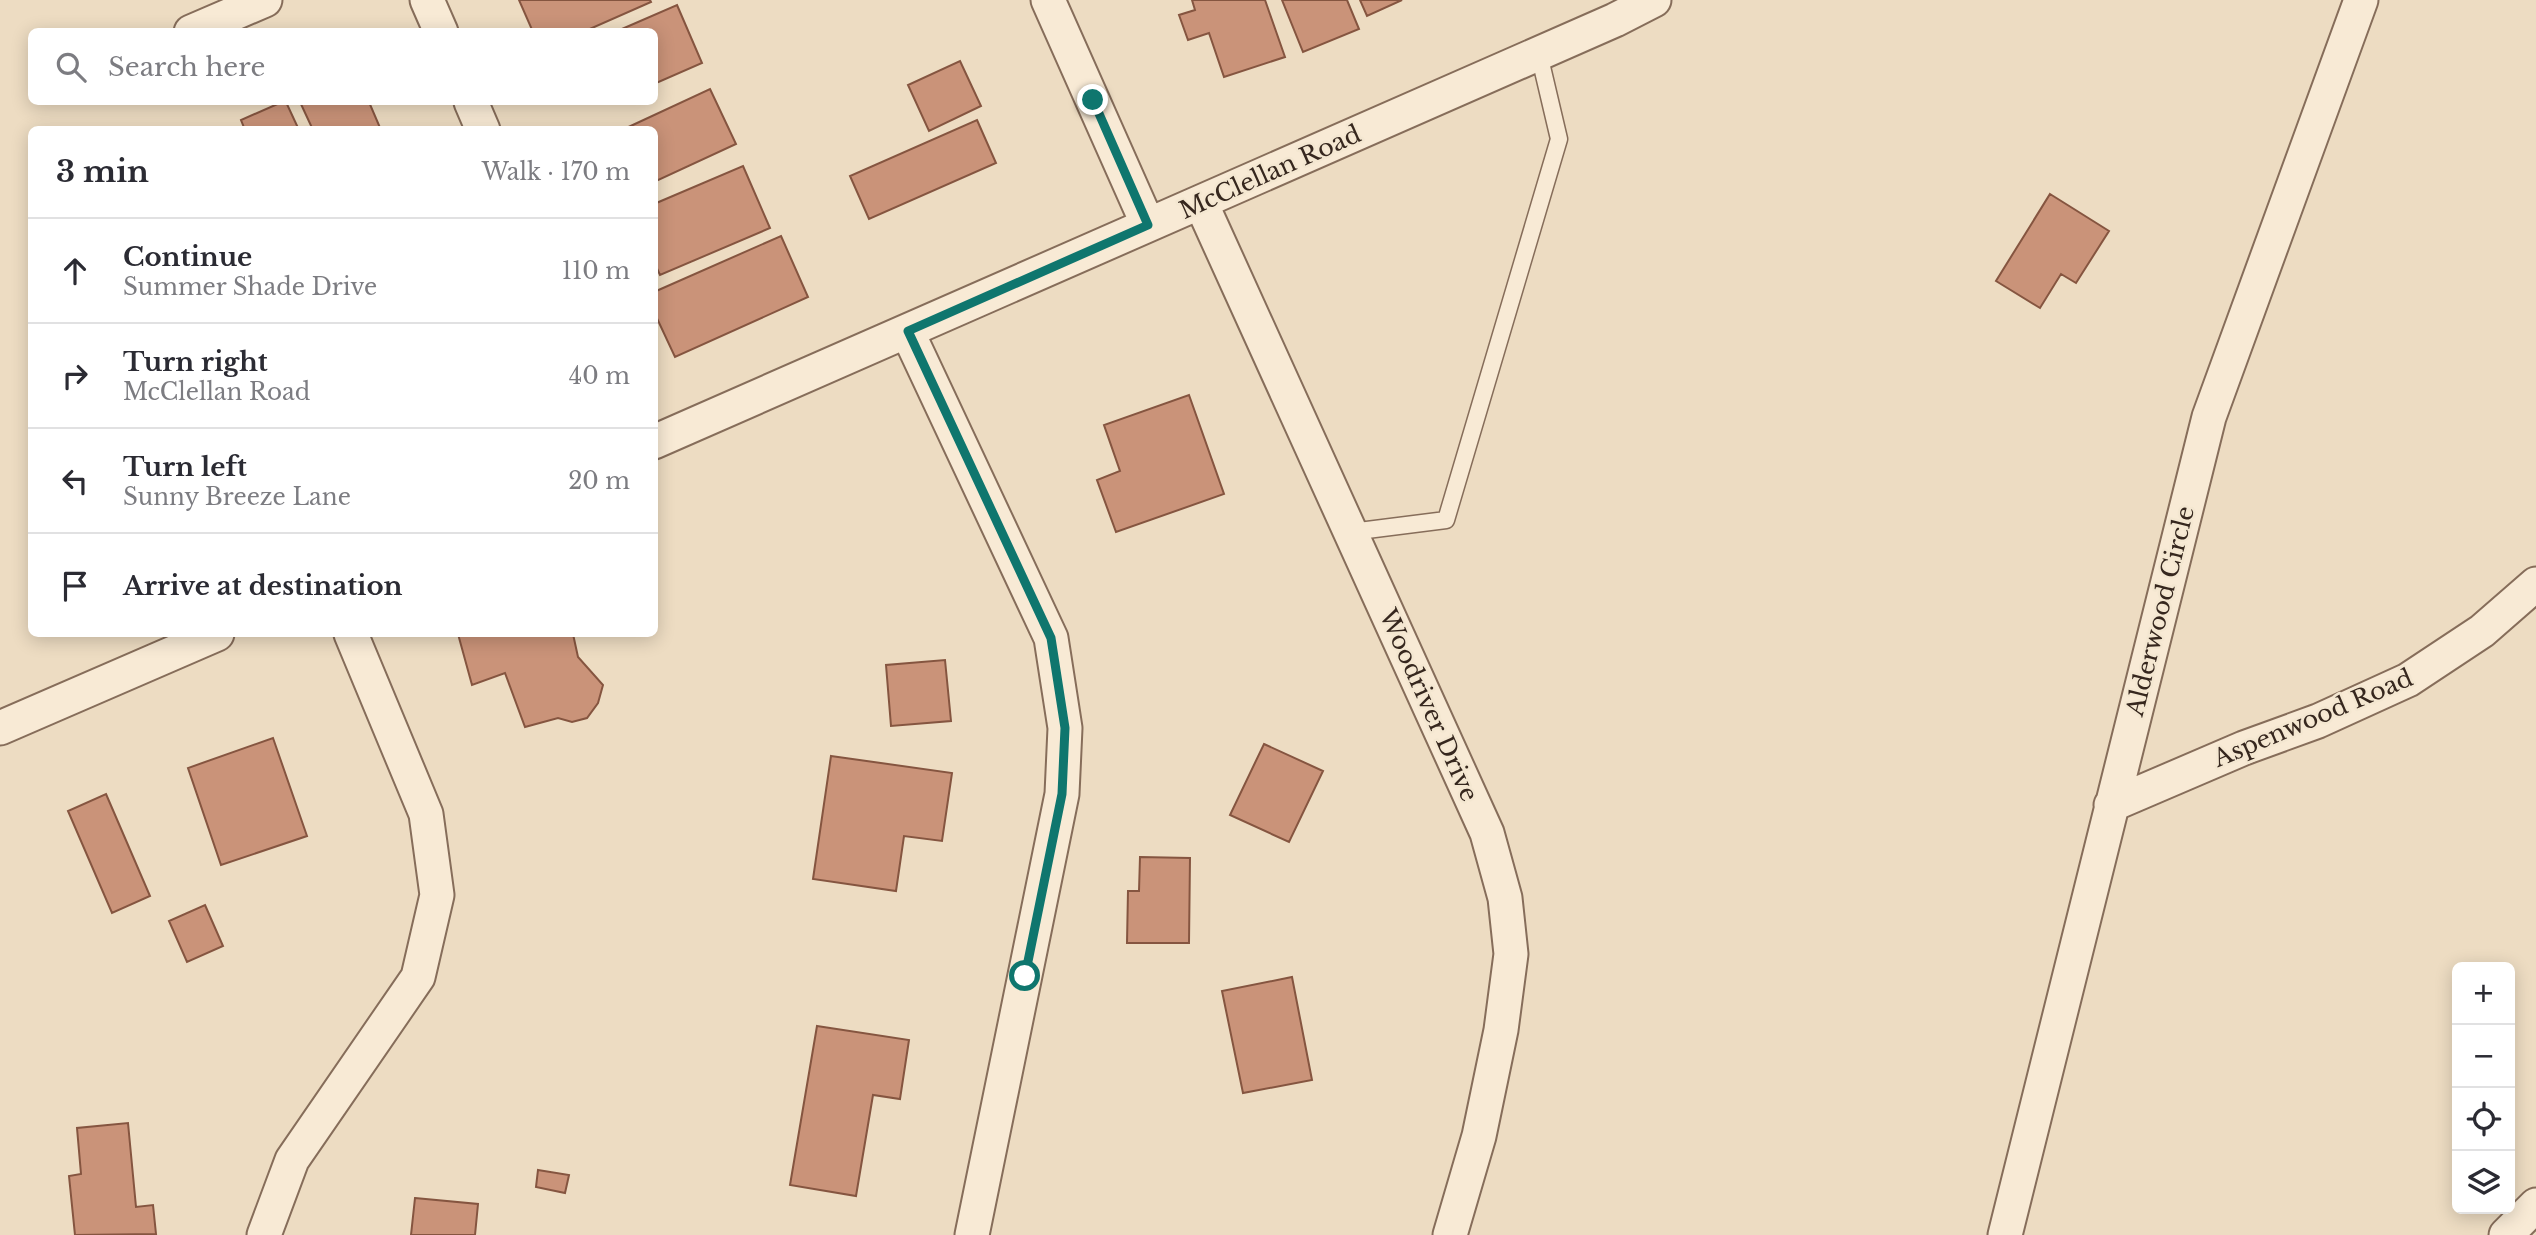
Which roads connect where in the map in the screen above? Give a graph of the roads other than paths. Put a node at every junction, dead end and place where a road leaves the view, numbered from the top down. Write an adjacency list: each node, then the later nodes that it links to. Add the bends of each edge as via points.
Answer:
1 (265, 0): 6 (street)
2 (427, 0): 7 (street)
3 (1048, 0): 12 (street)
4 (1654, 0): 8 (street, McClellan Road)
5 (2361, 0): 20 (street, Alderwood Circle, via 2209,417)
6 (200, 28)
7 (439, 28)
8 (1539, 54): 11 (street, McClellan Road); 15 (lane, via 1559,139 1446,520)
9 (472, 105): 10 (street)
10 (481, 126)
11 (1201, 203): 12 (street, McClellan Road); 15 (street, Woodriver Drive)
12 (1148, 225): 13 (street, McClellan Road)
13 (908, 331): 14 (street, McClellan Road); 23 (street, via 1051,638 1065,728 1062,794)
14 (658, 440)
15 (1351, 532): 24 (street, Woodriver Drive, via 1487,833 1504,898 1511,954 1501,1030 1479,1136)
16 (2536, 584): 20 (street, Aspenwood Road, via 2482,631 2408,680)
17 (210, 637): 19 (street)
18 (352, 637): 22 (street, via 426,814 437,895 418,977 292,1160)
19 (0, 728)
20 (2111, 805): 25 (street, Alderwood Circle)
21 (2536, 1205): 26 (street)
22 (264, 1235)
23 (971, 1235)
24 (1450, 1235)
25 (2005, 1235)
26 (2506, 1235)

